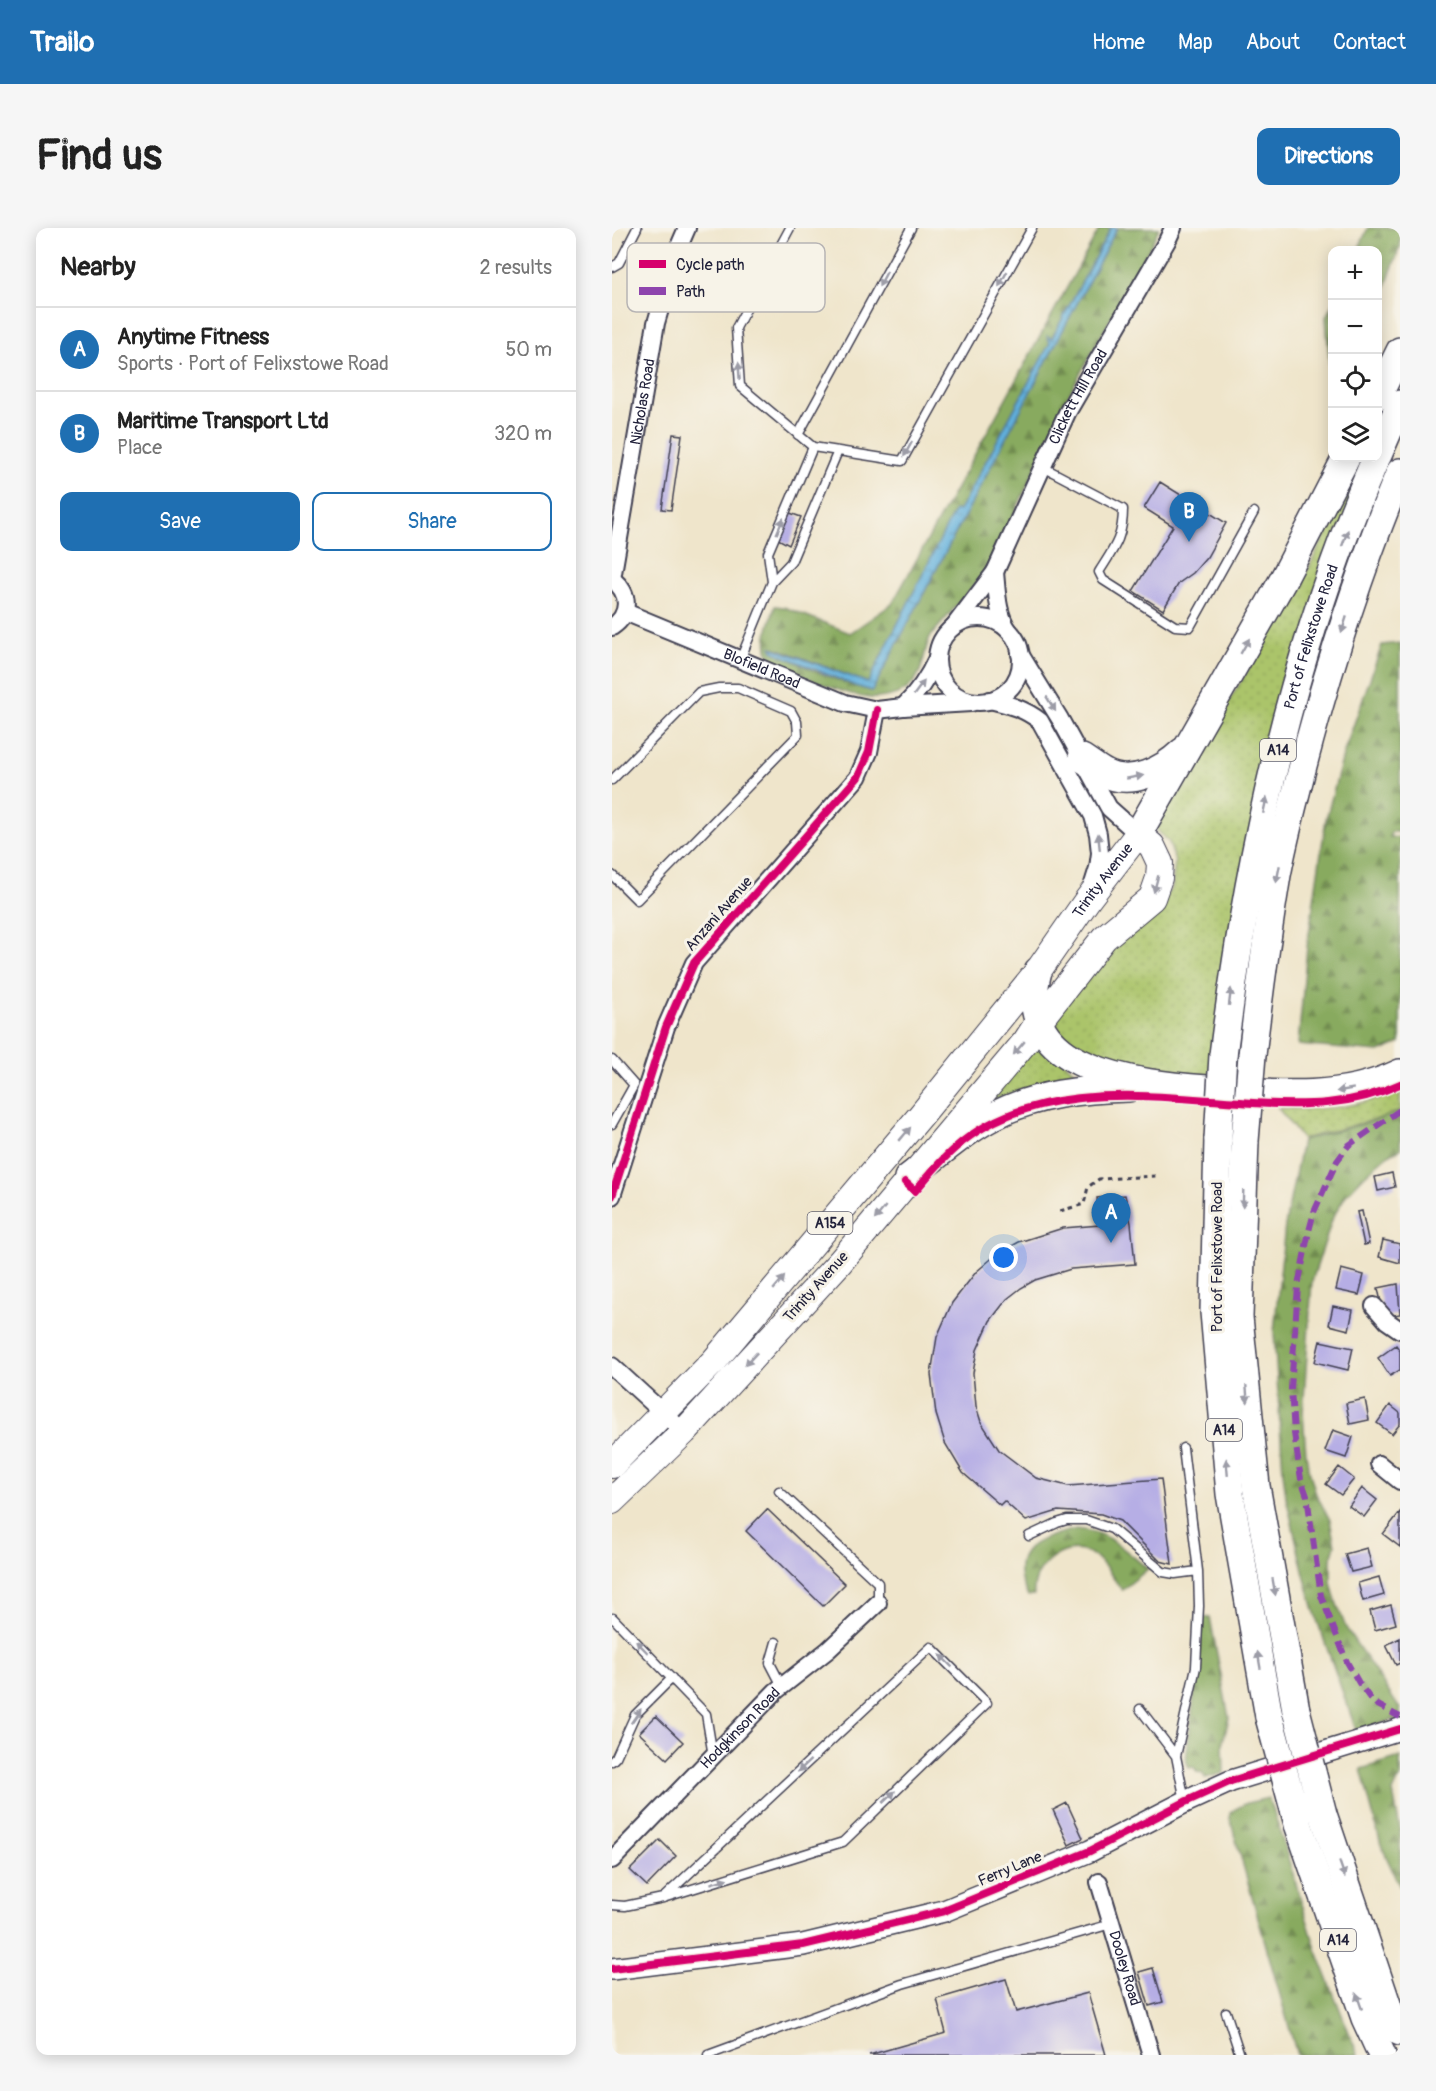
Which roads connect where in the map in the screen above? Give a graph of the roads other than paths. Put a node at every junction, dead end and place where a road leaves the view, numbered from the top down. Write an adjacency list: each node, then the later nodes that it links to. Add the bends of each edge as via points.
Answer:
1 (637, 228): 7 (lane)
2 (687, 228): 8 (street, Nicholas Road)
3 (790, 228): 9 (lane, one-way to 3)
4 (910, 228): 17 (lane, one-way to 17)
5 (1032, 228): 20 (lane, one-way to 20, via 902,461)
6 (1173, 228): 23 (street, Clickett Hill Road, via 1067,413)
7 (630, 243)
8 (680, 243)
9 (782, 243)
10 (627, 249): 11 (lane, via 620,263)
11 (612, 267)
12 (659, 312): 27 (street, Nicholas Road)
13 (745, 312): 17 (lane, one-way to 13, via 740,386 736,328)
14 (1400, 351): 15 (highway)
15 (1382, 386)
16 (1400, 404): 18 (highway, Port of Felixstowe Road / A14)
17 (798, 435): 19 (lane)
18 (1382, 445)
19 (813, 447): 20 (lane); 28 (lane, one-way to 19, via 768,553)
20 (838, 451): 28 (lane, via 791,562)
21 (1344, 462): 39 (highway, one-way to 21, via 1282,582)
22 (1375, 462): 88 (highway, Port of Felixstowe Road / A14, one-way to 22, bridge, via 1365,2018 1298,1824 1269,1717 1230,1494 1214,1312 1223,1054 1243,917 1272,770 1318,610)
23 (1043, 467): 25 (lane, via 1123,509 1119,539 1099,572 1103,580 1175,626 1190,627); 26 (street, Clickett Hill Road)
24 (1400, 472): 84 (highway, Port of Felixstowe Road / A14, one-way to 84, bridge, via 1370,544 1331,664 1292,806 1278,875 1252,1055 1239,1317 1256,1486 1296,1710 1323,1814 1389,2010)
25 (1254, 512)
26 (996, 572): 31 (street, Clickett Hill Road); 32 (street, Clickett Hill Road, via 1003,622)
27 (612, 579): 29 (street, via 625,594)
28 (772, 582): 35 (lane)
29 (625, 612): 30 (street); 35 (street, Blofield Road)
30 (612, 627)
31 (953, 627): 32 (street, via 975,618 986,619 997,622); 34 (street, via 939,646)
32 (1014, 637): 33 (street)
33 (1020, 654): 36 (street, via 1017,677 1010,687); 40 (street, one-way to 40)
34 (937, 658): 36 (street, via 941,677 953,693 965,700); 37 (street, one-way to 34, via 926,680)
35 (740, 660): 38 (street, Blofield Road, via 845,703)
36 (984, 701): 37 (street, Blofield Road); 44 (street, one-way to 36, via 1100,853 1093,816 1040,722 1020,708)
37 (903, 706): 38 (street, Blofield Road)
38 (877, 710): 52 (street, Anzani Avenue, via 869,752 858,777 694,963 666,1027)
39 (1188, 747): 40 (highway, one-way to 39, via 1107,774 1136,778 1172,762); 42 (highway)
40 (1082, 758): 42 (street, via 1109,808)
41 (612, 780): 43 (lane, via 699,692 738,688 790,711 797,723 798,735 637,900)
42 (1138, 834): 44 (main road, Trinity Avenue / A154); 46 (main road, Trinity Avenue / A154, one-way to 46, via 1152,846 1160,863 1152,898 1104,938)
43 (612, 875)
44 (1088, 899): 45 (main road, Trinity Avenue / A154)
45 (1038, 971): 46 (highway, via 1034,990); 56 (main road, Trinity Avenue / A154, one-way to 45, via 714,1361)
46 (1039, 1021): 49 (highway, via 1058,1046 1081,1063 1115,1077); 51 (main road, Trinity Avenue / A154, one-way to 51)
47 (612, 1060): 50 (lane, via 634,1085)
48 (1400, 1073): 49 (highway, one-way to 49, via 1371,1085 1308,1094)
49 (1181, 1087): 51 (highway, via 1107,1088 1024,1103 970,1130)
50 (612, 1124)
51 (908, 1178): 57 (main road, Trinity Avenue / A154, one-way to 57, via 840,1262)
52 (612, 1196)
53 (1374, 1306): 54 (street)
54 (1400, 1330)
55 (612, 1366): 56 (street)
56 (664, 1413): 57 (street); 60 (main road, Trinity Avenue / A154)
57 (684, 1432): 63 (main road, Trinity Avenue / A154)
58 (1183, 1448): 65 (lane)
59 (1379, 1464): 61 (street)
60 (612, 1465)
61 (1400, 1481)
62 (779, 1491): 66 (lane, via 878,1583)
63 (612, 1501)
64 (1029, 1536): 65 (lane, via 1057,1522 1086,1520 1112,1529 1163,1572)
65 (1198, 1571): 74 (lane, via 1196,1667)
66 (878, 1603): 70 (street, Hodgkinson Road)
67 (612, 1619): 69 (lane, one-way to 67)
68 (776, 1642): 70 (lane, via 770,1663)
69 (672, 1678): 73 (lane, via 706,1714); 75 (lane, one-way to 69, via 634,1715)
70 (782, 1686): 73 (street, Hodgkinson Road)
71 (1140, 1709): 74 (lane)
72 (1400, 1729): 76 (street, Ferry Lane, via 1230,1781)
73 (713, 1756): 77 (street, Hodgkinson Road)
74 (1176, 1756): 76 (lane)
75 (612, 1761)
76 (1185, 1802): 82 (street, Ferry Lane, via 1090,1851 944,1911 803,1946)
77 (612, 1860)
78 (1099, 1882): 81 (street, Dooley Road)
79 (663, 1898): 79 (lane, one-way to 79, via 843,1842 987,1703 931,1647); 80 (lane)
80 (612, 1905)
81 (1111, 1924): 85 (lane, via 902,1984); 86 (street, Dooley Road)
82 (612, 1969)
83 (1226, 2012): 87 (lane)
84 (1400, 2032)
85 (708, 2055)
86 (1152, 2055)
87 (1240, 2055)
88 (1382, 2055)

